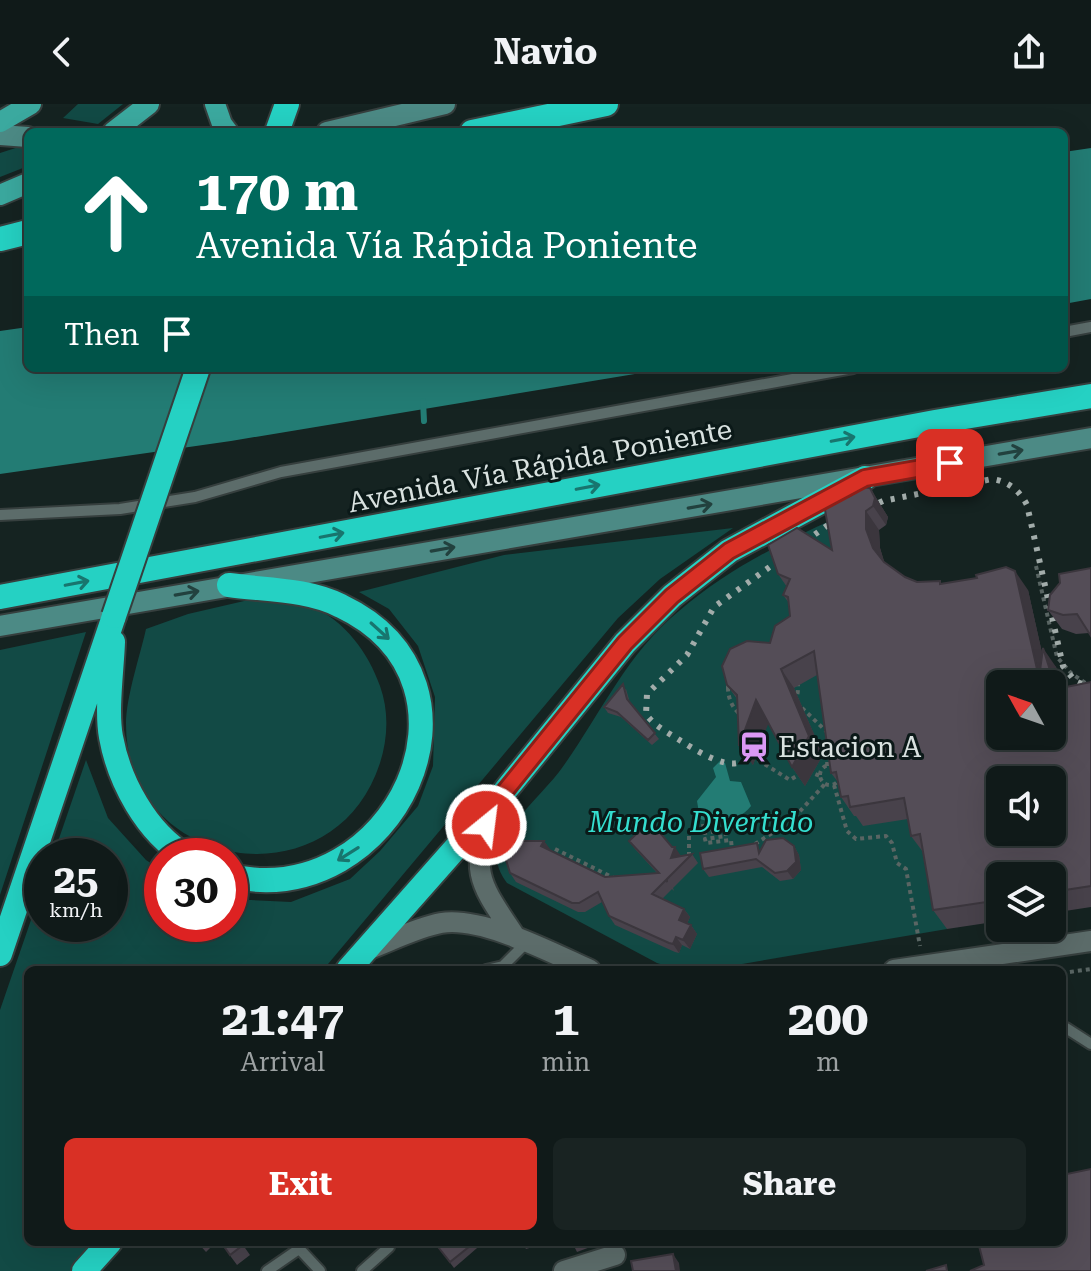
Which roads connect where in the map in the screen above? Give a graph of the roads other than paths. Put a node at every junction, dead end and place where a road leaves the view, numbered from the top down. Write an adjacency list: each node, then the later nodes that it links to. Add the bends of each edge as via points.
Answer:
1 (31, 104): 7 (main road)
2 (149, 104): 8 (main road)
3 (215, 104): 9 (main road)
4 (287, 104): 10 (highway)
5 (445, 104): 11 (main road)
6 (606, 104): 12 (highway)
7 (0, 122)
8 (118, 128)
9 (225, 128)
10 (278, 128)
11 (344, 128)
12 (491, 128)
13 (0, 135): 14 (main road)
14 (24, 137)
15 (24, 185): 16 (main road)
16 (0, 195)
17 (24, 233): 18 (highway)
18 (0, 239)
19 (1091, 327): 20 (lane)
20 (1068, 331)
21 (197, 372): 29 (highway, bridge)
22 (831, 372): 26 (lane, via 281,472 195,497 120,509)
23 (1091, 396): 28 (highway, Avenida Vía Rápida Poniente, one-way to 23)
24 (1091, 438): 25 (main road, one-way to 24)
25 (865, 478): 27 (main road, one-way to 25); 31 (highway, via 729,551 672,596 625,643)
26 (0, 515)
27 (229, 585): 30 (main road, one-way to 27); 33 (highway, one-way to 33, via 316,596 378,627 410,671 418,703 416,767 399,804 374,836 315,871 291,878)
28 (0, 597)
29 (114, 616): 32 (highway, via 110,734 133,798); 37 (highway)
30 (0, 626)
31 (492, 807): 34 (street, via 478,865 488,894); 36 (highway)
32 (163, 838)
33 (248, 878)
34 (522, 940): 36 (street, via 467,923 443,923); 39 (lane); 40 (street)
35 (1091, 941): 41 (street)
36 (364, 951): 38 (highway)
37 (0, 954)
38 (351, 966)
39 (503, 966)
40 (581, 966)
41 (918, 966)
42 (1066, 1028): 43 (lane)
43 (1091, 1044)
44 (106, 1246): 49 (highway)
45 (295, 1246): 50 (lane)
46 (297, 1246): 51 (lane)
47 (389, 1247): 52 (lane)
48 (615, 1255): 53 (street)
49 (84, 1271)
50 (267, 1271)
51 (320, 1271)
52 (362, 1271)
53 (564, 1271)

